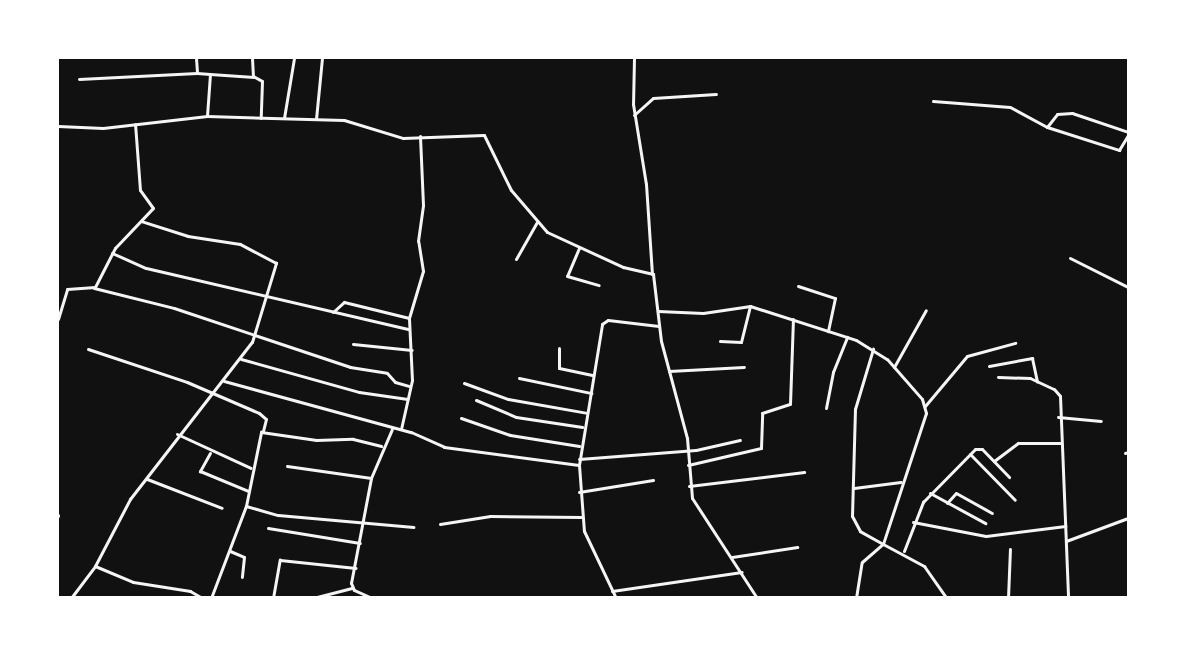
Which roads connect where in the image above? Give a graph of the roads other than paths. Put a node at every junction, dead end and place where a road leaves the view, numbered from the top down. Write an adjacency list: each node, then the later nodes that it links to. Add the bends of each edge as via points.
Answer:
1 (196, 58): 6 (street)
2 (252, 58): 8 (street)
3 (294, 58): 15 (street)
4 (322, 58): 16 (street)
5 (634, 58): 12 (street)
6 (197, 73): 7 (street); 9 (street)
7 (210, 74): 8 (street); 13 (street)
8 (254, 77): 14 (street, via 262,81)
9 (80, 79)
10 (716, 94): 12 (street, via 653,98)
11 (933, 101): 19 (street, via 1010,107)
12 (634, 115): 28 (street, via 646,184)
13 (207, 116): 14 (street); 17 (street)
14 (262, 118): 15 (street)
15 (284, 118): 16 (street)
16 (316, 120): 21 (street, via 352,121 402,138)
17 (136, 124): 18 (street); 22 (street, via 140,190 153,205)
18 (58, 126)
19 (1047, 126): 20 (street, via 1057,114 1064,112); 20 (street, via 1117,150)
20 (1128, 134)
21 (420, 136): 23 (street, via 484,135 511,190); 38 (street, via 423,205 418,241 423,271)
22 (141, 222): 25 (street); 33 (street, via 188,236 240,244 274,258)
23 (537, 222): 24 (street); 27 (street)
24 (579, 248): 28 (street); 29 (street, via 567,276)
25 (112, 253): 32 (street); 33 (street, via 146,268)
26 (1070, 258): 31 (street)
27 (516, 259)
28 (652, 274): 35 (street)
29 (600, 285)
30 (798, 286): 43 (street, via 836,298)
31 (1128, 287)
32 (94, 288): 40 (street, via 70,286); 44 (street, via 174,308)
33 (267, 296): 37 (street); 44 (street)
34 (750, 306): 35 (street, via 703,312); 39 (street); 46 (street, via 741,342)
35 (658, 310): 41 (street)
36 (926, 310): 56 (street)
37 (332, 312): 38 (street, via 344,302); 42 (street)
38 (409, 318): 42 (street)
39 (793, 319): 43 (street); 90 (street, via 790,404 762,413 761,448)
40 (58, 320)
41 (659, 326): 57 (street); 58 (street, via 604,321)
42 (409, 329): 52 (street)
43 (828, 331): 45 (street)
44 (254, 336): 53 (street); 64 (street, via 350,367 387,372 395,382)
45 (847, 337): 51 (street); 70 (street, via 833,372)
46 (720, 341)
47 (1015, 343): 69 (street, via 967,356)
48 (353, 344): 52 (street)
49 (88, 348): 65 (street)
50 (559, 348): 58 (street, via 559,368)
51 (873, 349): 56 (street); 100 (street, via 856,401)
52 (412, 350): 64 (street)
53 (241, 359): 61 (street); 67 (street, via 350,390)
54 (989, 366): 62 (street, via 1032,358)
55 (744, 367): 57 (street)
56 (894, 367): 69 (street)
57 (669, 371): 84 (street)
58 (593, 375): 66 (street)
59 (998, 377): 62 (street, via 1021,376)
60 (519, 378): 66 (street)
61 (224, 381): 65 (street); 76 (street)
62 (1038, 381): 72 (street, via 1058,392)
63 (464, 383): 71 (street, via 508,399)
64 (409, 386): 67 (street)
65 (214, 392): 78 (street, via 264,416); 79 (street)
66 (591, 393): 71 (street)
67 (407, 399): 77 (street)
68 (476, 400): 75 (street, via 516,417)
69 (925, 406): 98 (street, via 924,421)
70 (826, 408)
71 (587, 413): 75 (street)
72 (1058, 417): 74 (street); 81 (street)
73 (460, 418): 83 (street, via 510,435)
74 (1101, 421)
75 (582, 427): 83 (street)
76 (392, 429): 77 (street); 82 (street)
77 (401, 429): 89 (street, via 444,447)
78 (263, 431): 82 (street, via 316,440 353,438); 92 (street)
79 (177, 434): 85 (street); 96 (street)
80 (740, 440): 84 (street)
81 (1060, 443): 88 (street, via 1018,443); 115 (street)
82 (381, 446): 95 (street)
83 (579, 446): 87 (street)
84 (688, 451): 87 (street); 90 (street)
85 (210, 453): 92 (street); 101 (street, via 200,471)
86 (970, 454): 88 (street, via 980,448); 103 (street); 104 (street)
87 (579, 459): 89 (street)
88 (994, 461): 94 (street)
89 (579, 465): 102 (street)
90 (688, 465): 99 (street)
91 (287, 466): 95 (street)
92 (251, 468): 101 (street)
93 (804, 472): 99 (street)
94 (1009, 477)
95 (371, 478): 111 (street)
96 (147, 479): 107 (street); 126 (street, via 122,512)
97 (653, 480): 102 (street)
98 (902, 482): 100 (street); 120 (street)
99 (689, 486): 125 (street, via 699,513)
100 (854, 488): 120 (street, via 854,525)
101 (248, 491): 106 (street)
102 (579, 492): 109 (street)
103 (930, 493): 105 (street); 112 (street)
104 (1015, 500)
105 (947, 503): 108 (street, via 956,493); 114 (street)
106 (246, 506): 111 (street, via 278,515); 123 (street)
107 (222, 508)
108 (992, 513)
109 (581, 517): 113 (street, via 490,516); 131 (street)
110 (1128, 518): 118 (street)
111 (364, 522): 116 (street); 119 (street)
112 (914, 522): 115 (street, via 986,536); 124 (street)
113 (440, 524)
114 (985, 524)
115 (1065, 526): 118 (street)
116 (413, 527)
117 (268, 528): 119 (street)
118 (1066, 541): 145 (street)
119 (360, 543): 127 (street)
120 (883, 544): 124 (street); 142 (street, via 862,562)
121 (797, 547): 125 (street)
122 (1010, 549): 144 (street)
123 (230, 551): 129 (street, via 244,557); 135 (street)
124 (904, 552): 143 (street, via 924,566)
125 (732, 557): 128 (street)
126 (95, 566): 133 (street); 134 (street, via 133,582 190,591)
127 (356, 568): 130 (street); 136 (street, via 280,560)
128 (743, 572): 131 (street); 140 (street)
129 (242, 577)
130 (352, 588): 137 (street); 138 (street)
131 (612, 590): 139 (street)
132 (814, 597): 141 (street)
133 (71, 598)
134 (202, 598)
135 (211, 598)
136 (273, 598)
137 (313, 598)
138 (372, 598)
139 (616, 598)
140 (757, 598)
141 (788, 598)
142 (856, 598)
143 (946, 598)
144 (1008, 598)
145 (1068, 598)

